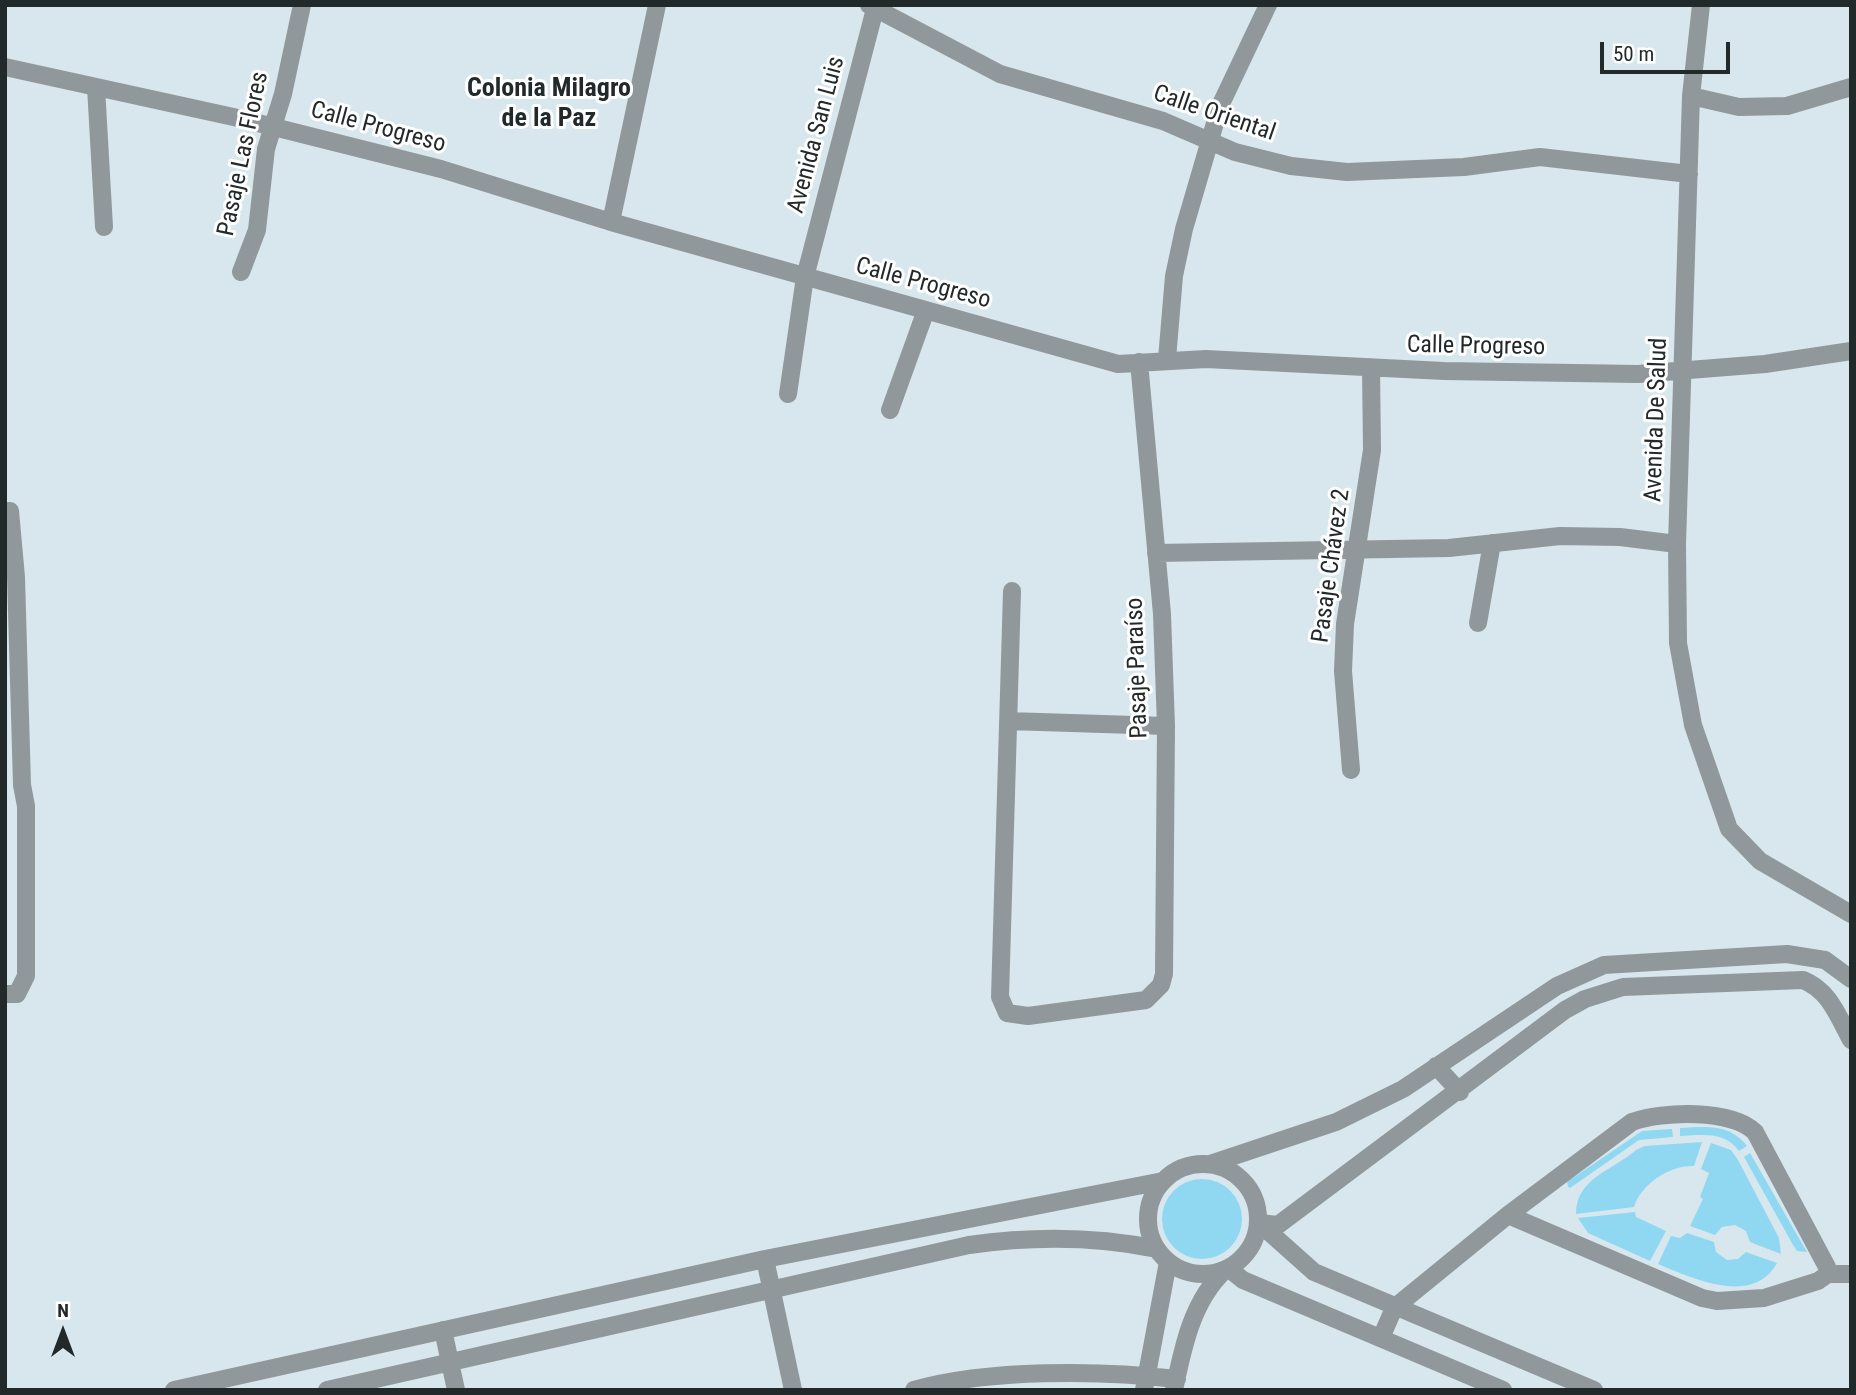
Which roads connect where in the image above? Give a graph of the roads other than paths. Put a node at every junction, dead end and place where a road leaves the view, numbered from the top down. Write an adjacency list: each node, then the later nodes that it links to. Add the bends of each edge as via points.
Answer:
1 (302, 5): 10 (street, Pasaje Las Flores)
2 (657, 5): 13 (street)
3 (1701, 5): 9 (street, Avenida De Salud)
4 (873, 6): 11 (street, Calle Oriental, via 1000,74 1163,121); 16 (street, Avenida San Luis)
5 (1262, 7): 11 (street)
6 (5, 67): 7 (street, Calle Progreso)
7 (96, 87): 10 (street, Calle Progreso); 14 (street)
8 (1851, 87): 9 (street, via 1787,106 1740,107)
9 (1690, 96): 12 (street, Avenida De Salud)
10 (273, 126): 13 (street, Calle Progreso, via 441,169); 15 (street, Pasaje Las Flores, via 257,230)
11 (1210, 141): 12 (street, Calle Oriental, via 1291,166 1347,172 1464,167 1541,157); 19 (street, via 1174,276)
12 (1689, 174): 22 (street, Avenida De Salud)
13 (611, 222): 16 (street, Calle Progreso)
14 (104, 227)
15 (241, 272)
16 (805, 277): 17 (street, Calle Progreso); 23 (street, Avenida San Luis)
17 (926, 310): 20 (street, Calle Progreso, via 1118,364); 24 (street)
18 (1851, 351): 22 (street, Calle Progreso)
19 (1167, 359): 20 (street, Calle Progreso); 21 (street, Calle Progreso)
20 (1139, 362): 29 (street, Pasaje Paraíso)
21 (1371, 368): 22 (street, Calle Progreso, via 1543,373); 28 (street, Pasaje Chávez 2, via 1372,450)
22 (1684, 370): 27 (street, Avenida De Salud)
23 (788, 394)
24 (890, 410)
25 (5, 511): 39 (street, via 10,511 16,577 26,806 26,976 17,994)
26 (1492, 543): 27 (street, via 1560,536); 28 (street); 31 (street)
27 (1677, 544): 35 (street, Avenida De Salud, via 1678,643 1690,711 1729,829 1760,861)
28 (1357, 550): 29 (street); 34 (street, Pasaje Chávez 2, via 1343,671)
29 (1156, 553): 33 (street, Pasaje Paraíso)
30 (1013, 592): 32 (street)
31 (1478, 623)
32 (1008, 721): 33 (street); 33 (street, Pasaje Paraíso, via 1000,997 1007,1013 1028,1016 1146,1000 1161,985)
33 (1166, 726)
34 (1351, 770)
35 (1851, 914)
36 (1707, 958): 37 (street, via 1808,956 1825,960); 38 (street); 41 (street, via 1612,964 1582,974)
37 (1851, 979)
38 (1710, 984): 40 (street, via 1803,981 1817,986); 42 (street, via 1623,987 1586,999)
39 (5, 994)
40 (1851, 1040)
41 (1436, 1066): 42 (street); 43 (street, via 1403,1089 1336,1122)
42 (1460, 1091): 46 (street, via 1278,1225)
43 (1210, 1164): 44 (street, via 1185,1167); 46 (street, via 1242,1180 1255,1200)
44 (1163, 1181): 47 (street, via 1149,1203 1147,1217 1148,1230); 48 (street)
45 (1508, 1215): 50 (street, via 1717,1301 1763,1298); 50 (street, via 1632,1122 1655,1116 1723,1115 1744,1122 1755,1132); 53 (street)
46 (1259, 1223): 49 (street, via 1251,1247); 53 (street, via 1314,1272)
47 (1162, 1256): 49 (street, via 1178,1269 1201,1274); 52 (street, via 1119,1241 1016,1238); 58 (street)
48 (765, 1259): 52 (street); 54 (street)
49 (1226, 1269): 55 (street); 59 (street, via 1208,1285 1184,1341)
50 (1828, 1274): 51 (street)
51 (1851, 1274)
52 (772, 1289): 56 (street); 63 (street)
53 (1394, 1308): 55 (street); 66 (street)
54 (443, 1330): 56 (street); 60 (street)
55 (1381, 1338): 65 (street)
56 (450, 1362): 61 (street); 62 (street)
57 (1011, 1382): 58 (street); 64 (street, via 944,1381)
58 (1146, 1382): 59 (street)
59 (1175, 1384)
60 (174, 1390)
61 (327, 1390)
62 (456, 1390)
63 (793, 1390)
64 (914, 1390)
65 (1503, 1390)
66 (1594, 1390)

